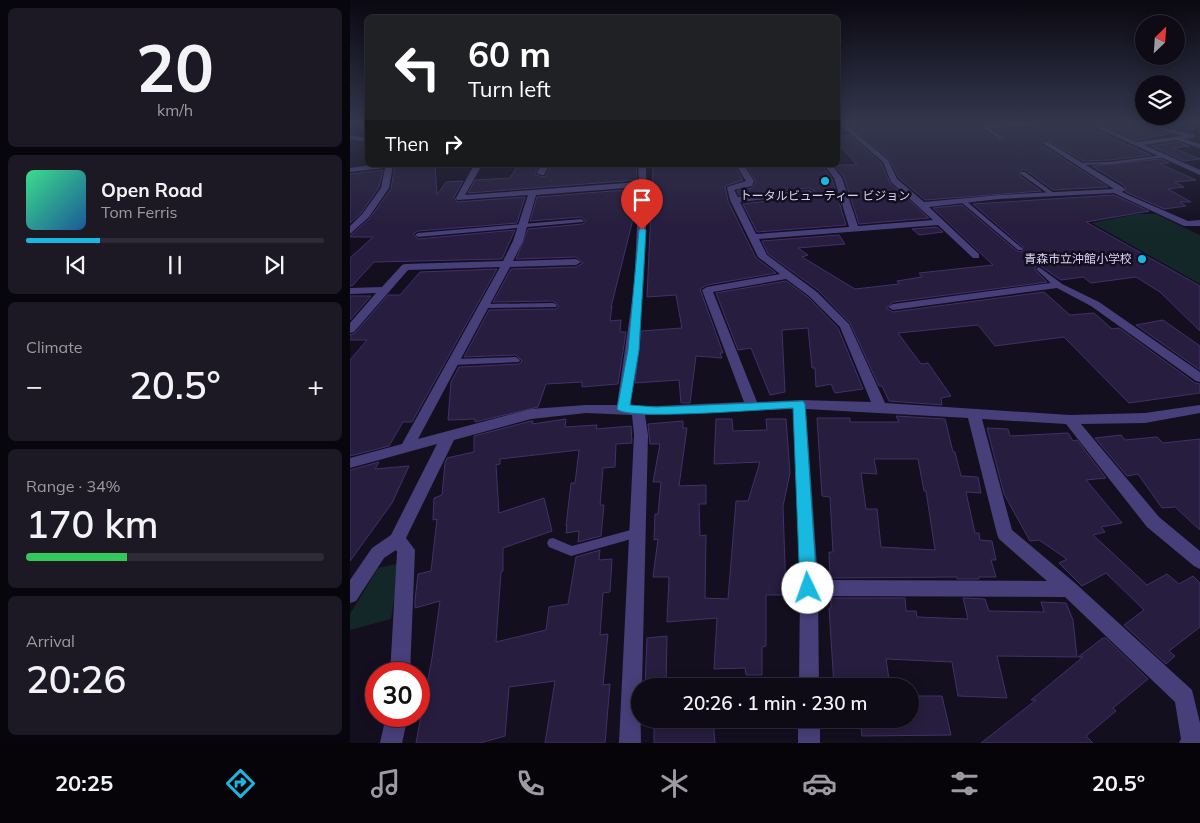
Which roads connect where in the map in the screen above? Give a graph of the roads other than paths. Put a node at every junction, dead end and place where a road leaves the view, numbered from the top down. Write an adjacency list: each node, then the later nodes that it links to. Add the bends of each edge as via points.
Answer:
1 (882, 158): 24 (street, via 894,180)
2 (1070, 158): 5 (street)
3 (1151, 158): 5 (lane)
4 (1168, 158): 14 (street)
5 (1080, 164): 18 (street, via 1122,190)
6 (373, 167): 13 (street)
7 (389, 167): 30 (street, via 385,188)
8 (477, 167): 19 (street, via 460,198)
9 (544, 167): 15 (street)
10 (642, 167): 17 (street)
11 (741, 167): 22 (street, via 750,181 730,189)
12 (830, 167): 29 (street, via 838,178)
13 (350, 170)
14 (1200, 173)
15 (541, 174)
16 (1023, 174): 21 (lane)
17 (643, 184): 19 (street); 52 (street, via 642,245)
18 (1116, 191): 21 (street); 27 (street, via 1187,224)
19 (533, 192): 28 (street)
20 (809, 192): 22 (street)
21 (1052, 194): 23 (street)
22 (734, 200): 32 (street)
23 (963, 201): 24 (street); 33 (lane)
24 (922, 205): 26 (street)
25 (581, 221): 28 (lane)
26 (938, 222): 29 (street); 34 (street)
27 (1200, 223)
28 (523, 225): 31 (lane); 36 (street)
29 (854, 228): 32 (street)
30 (350, 231)
31 (418, 235)
32 (753, 237): 38 (street, via 762,257)
33 (1020, 249)
34 (976, 256)
35 (576, 262): 36 (street)
36 (508, 263): 40 (street, via 405,267); 43 (street)
37 (1039, 269): 39 (lane)
38 (786, 276): 50 (street, via 707,290); 51 (street, via 813,294 845,326)
39 (1058, 285): 44 (street); 48 (street, via 1096,304)
40 (385, 290): 41 (street); 45 (street)
41 (350, 291)
42 (553, 305): 43 (lane)
43 (483, 306): 47 (street)
44 (893, 307)
45 (350, 330)
46 (516, 360): 47 (lane)
47 (452, 362): 57 (street)
48 (1200, 378)
49 (799, 404): 50 (street); 51 (street); 63 (street)
50 (752, 405): 52 (street, via 656,411)
51 (880, 407): 54 (street)
52 (630, 409): 56 (street, via 531,414); 59 (street, via 641,435)
53 (1200, 409): 55 (street, via 1145,418)
54 (974, 414): 55 (street); 64 (street, via 1005,534)
55 (1070, 420): 62 (street, via 1153,522)
56 (448, 437): 57 (street); 60 (street)
57 (406, 449): 58 (street)
58 (350, 463)
59 (638, 533): 61 (lane, via 571,551); 72 (street)
60 (397, 540): 65 (street, via 378,553); 66 (street, via 406,550)
61 (553, 543)
62 (1200, 561)
63 (808, 588): 64 (street); 67 (street)
64 (1069, 589): 70 (street, via 1186,696)
65 (350, 595)
66 (401, 662)
67 (809, 678)
68 (395, 727): 71 (street)
69 (809, 728): 73 (street)
70 (1192, 742)
71 (391, 743)
72 (630, 743)
73 (809, 743)

